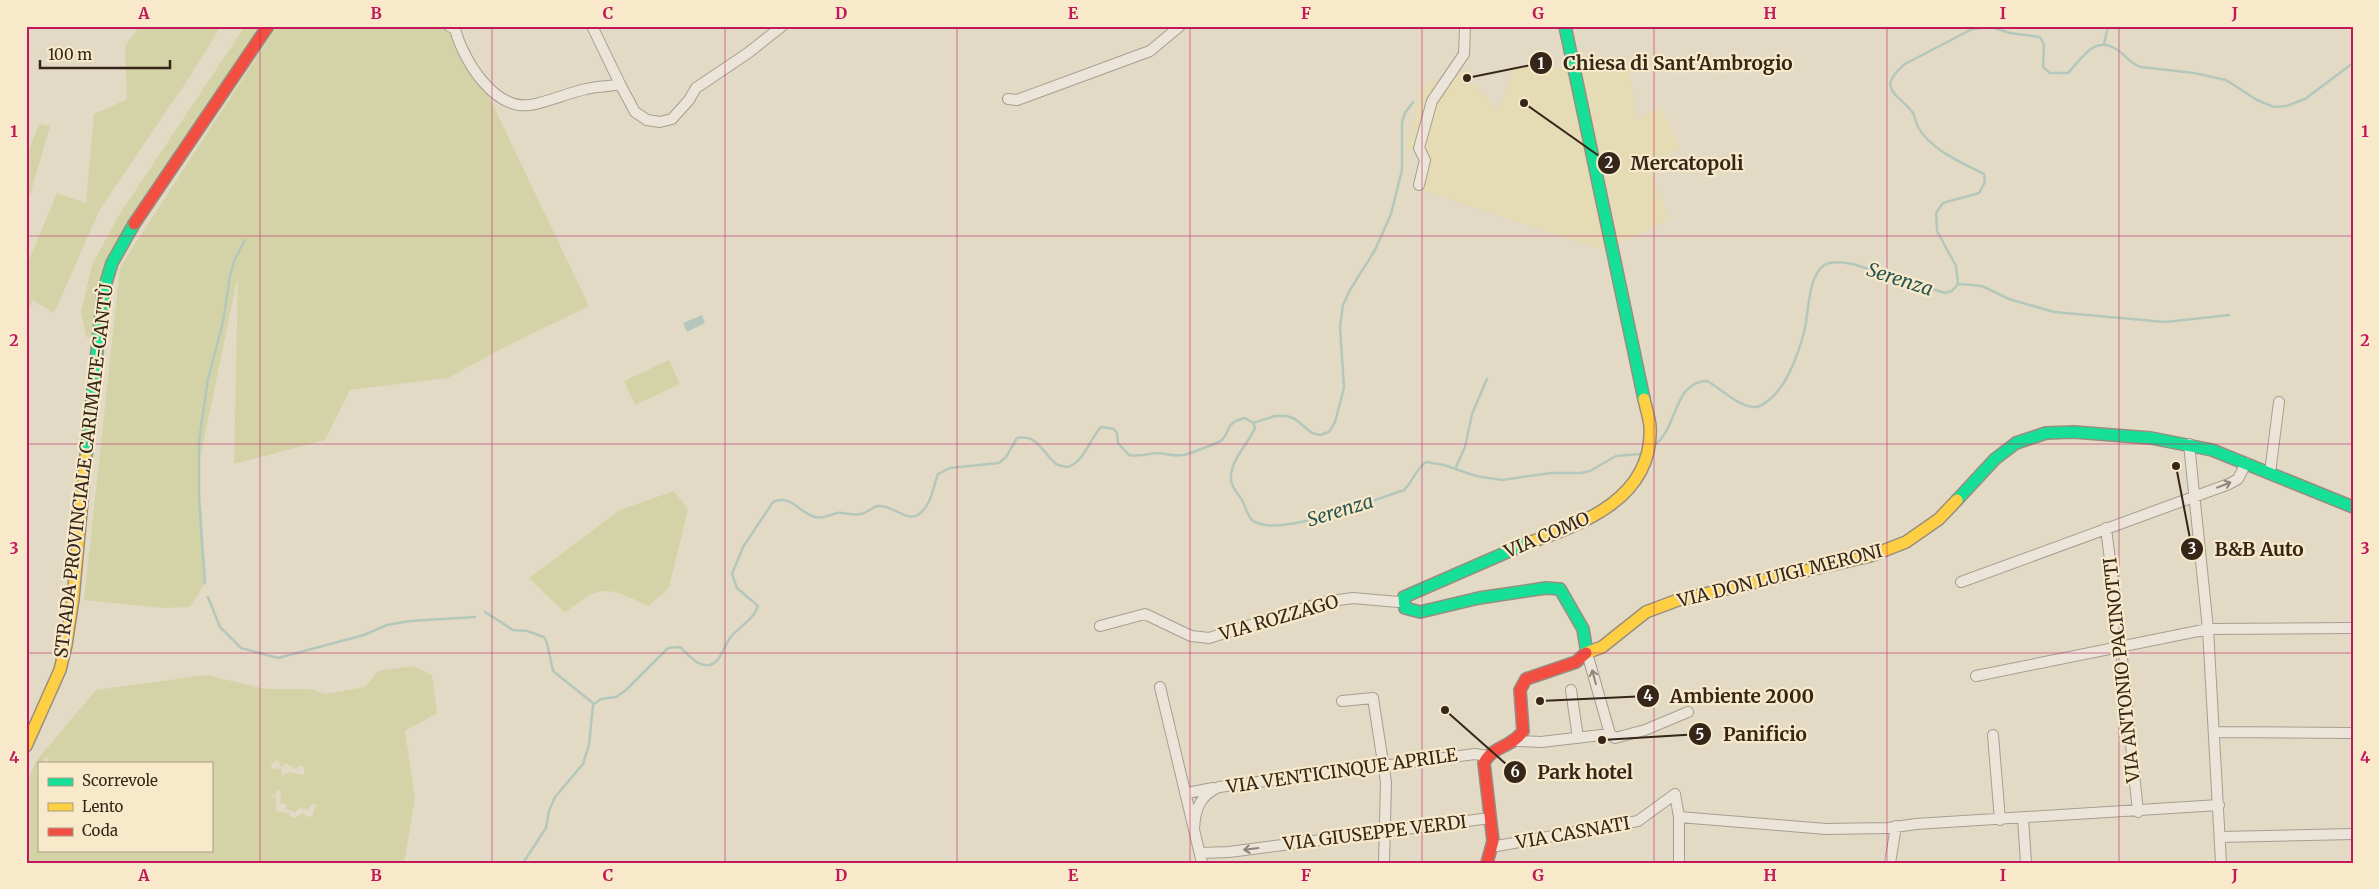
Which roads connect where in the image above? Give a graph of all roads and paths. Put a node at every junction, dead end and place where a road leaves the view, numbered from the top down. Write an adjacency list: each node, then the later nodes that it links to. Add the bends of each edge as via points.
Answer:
1 (268, 26): 36 (street, STRADA PROVINCIALE CARIMATE-CANTÙ, via 135,222 112,263 103,293 97,339 66,644 60,670)
2 (592, 26): 8 (street)
3 (782, 26): 8 (street, via 696,88 672,119 660,122 646,120 635,112)
4 (1180, 26): 9 (street, via 1150,51 1017,100)
5 (1465, 26): 10 (street, via 1464,54 1432,102 1419,148 1425,160)
6 (1565, 26): 19 (street, VIA COMO, via 1650,426 1646,458 1630,488 1600,513 1565,530 1509,550)
7 (453, 27): 8 (street, via 482,82 512,104 529,105 588,88)
8 (620, 84)
9 (1008, 99)
10 (1419, 185)
11 (2279, 402): 14 (street)
12 (2189, 444): 13 (street, VIA DON LUIGI MERONI); 15 (street); 24 (street, VIA DON LUIGI MERONI, via 2074,432 2046,433 2016,443 1995,459 1939,520 1906,542 1870,556 1678,600 1646,612 1602,647)
13 (2246, 463): 14 (street, VIA DON LUIGI MERONI); 15 (street, one-way to 13, via 2238,479)
14 (2270, 473): 16 (street, VIA DON LUIGI MERONI)
15 (2194, 496): 17 (street); 22 (street)
16 (2353, 506)
17 (2106, 528): 18 (street); 23 (street, VIA ANTONIO PACINOTTI)
18 (1961, 582)
19 (1404, 599): 20 (street, VIA ROZZAGO, via 1398,602 1353,598 1324,602 1208,638 1191,636 1145,614); 24 (street, via 1405,608 1420,612 1479,598 1546,588 1560,589 1587,636)
20 (1100, 626)
21 (2353, 628): 22 (street)
22 (2208, 629): 23 (street); 30 (street)
23 (2121, 648): 25 (street); 42 (street, VIA ANTONIO PACINOTTI)
24 (1587, 653): 32 (street, one-way to 24); 35 (street, VIA DON LUIGI MERONI, via 1576,662 1530,676 1523,682 1520,690 1523,731)
25 (1976, 676)
26 (1160, 687): 40 (street)
27 (1570, 690): 34 (street)
28 (1342, 701): 38 (street, via 1373,698)
29 (1688, 712): 32 (street, via 1644,730 1615,738)
30 (2216, 732): 31 (street); 41 (street)
31 (2353, 733)
32 (1610, 734): 34 (street)
33 (1993, 735): 46 (street)
34 (1578, 738): 35 (street)
35 (1518, 741): 37 (street)
36 (26, 746)
37 (1486, 756): 38 (street, VIA VENTICINQUE APRILE, via 1475,754); 44 (street)
38 (1384, 765): 39 (street, VIA VENTICINQUE APRILE); 49 (street)
39 (1219, 787): 40 (street); 48 (street, VIA VENTICINQUE APRILE, via 1203,797 1195,816)
40 (1187, 793): 48 (street)
41 (2219, 805): 42 (street); 51 (street)
42 (2138, 812): 45 (street)
43 (1679, 817): 47 (street, via 1826,829); 52 (street, VIA CASNATI, via 1675,794 1638,821); 56 (street)
44 (1490, 818): 49 (street, VIA GIUSEPPE VERDI); 52 (street)
45 (2023, 818): 46 (street); 58 (street)
46 (2000, 820): 47 (street)
47 (1896, 826): 57 (street)
48 (1194, 829): 53 (street)
49 (1385, 832): 53 (street, VIA GIUSEPPE VERDI, one-way to 53); 54 (street)
50 (2353, 834): 51 (street)
51 (2220, 837): 59 (street)
52 (1491, 847): 55 (street)
53 (1201, 858)
54 (1384, 863)
55 (1487, 863)
56 (1679, 863)
57 (1890, 863)
58 (2026, 863)
59 (2221, 863)

